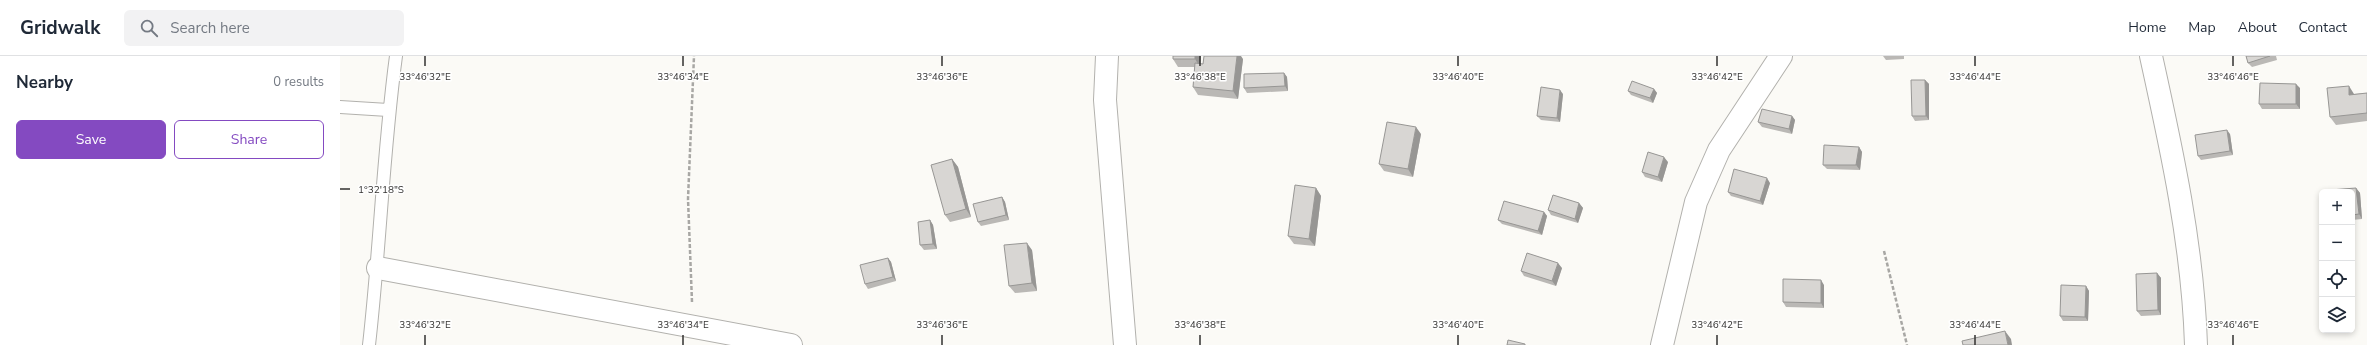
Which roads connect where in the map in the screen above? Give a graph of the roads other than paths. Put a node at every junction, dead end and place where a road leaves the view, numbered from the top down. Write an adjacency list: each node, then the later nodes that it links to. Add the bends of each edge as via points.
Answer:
1 (396, 56): 6 (lane)
2 (1107, 56): 10 (street, via 1105,100)
3 (1781, 56): 11 (street, via 1719,150 1696,202)
4 (2151, 56): 12 (street, via 2172,151 2184,224 2194,300)
5 (340, 107): 6 (lane)
6 (388, 110): 7 (lane)
7 (378, 268): 8 (lane); 9 (street)
8 (369, 345)
9 (790, 345)
10 (1125, 345)
11 (1662, 345)
12 (2196, 345)

